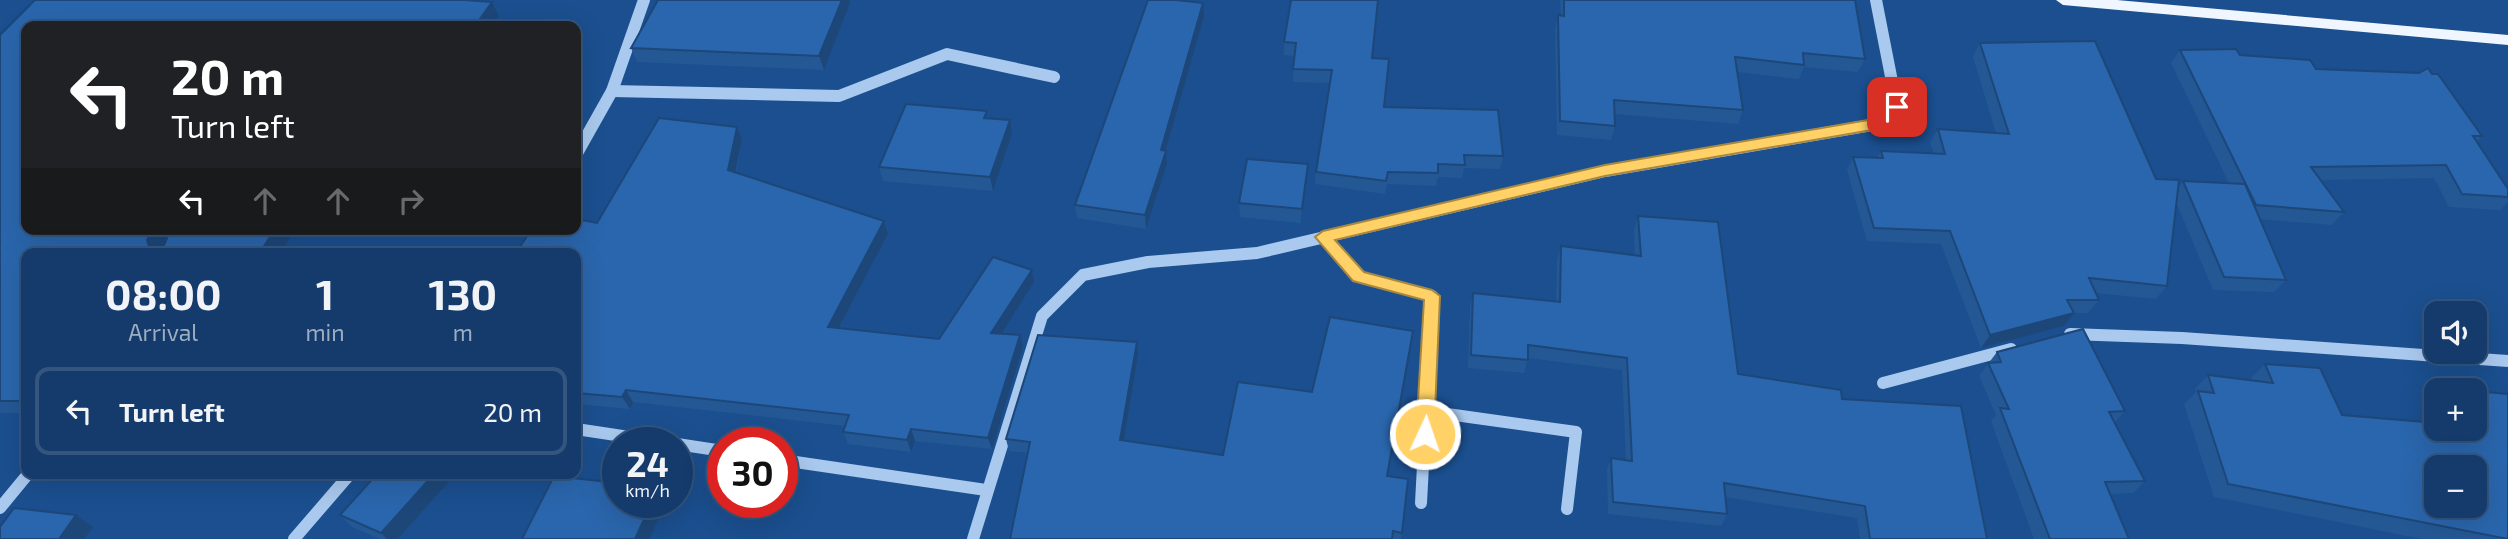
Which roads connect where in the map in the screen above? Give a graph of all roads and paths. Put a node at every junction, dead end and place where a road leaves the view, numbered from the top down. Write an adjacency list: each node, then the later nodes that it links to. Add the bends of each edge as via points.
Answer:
1 (644, 0): 7 (street)
2 (1876, 0): 9 (street, via 1897,107 1872,125 1605,171)
3 (2063, 0): 4 (main road)
4 (2166, 6): 5 (main road)
5 (2508, 40)
6 (1054, 77): 7 (street, via 947,54 839,96)
7 (612, 91): 8 (street)
8 (581, 146)
9 (1323, 237): 14 (street, via 1359,277 1432,296); 20 (street, via 1257,253 1148,262 1083,275 1042,316)
10 (2061, 337): 12 (street, via 2074,333 2182,338)
11 (2023, 346): 13 (street)
12 (2508, 361)
13 (1883, 383)
14 (1426, 411): 21 (street); 23 (street, via 1576,432)
15 (581, 430): 16 (street)
16 (602, 433)
17 (798, 462): 20 (street)
18 (24, 479): 22 (street)
19 (346, 479): 24 (street)
20 (986, 490): 25 (street)
21 (1422, 503)
22 (0, 508)
23 (1567, 509)
24 (294, 539)
25 (973, 539)

